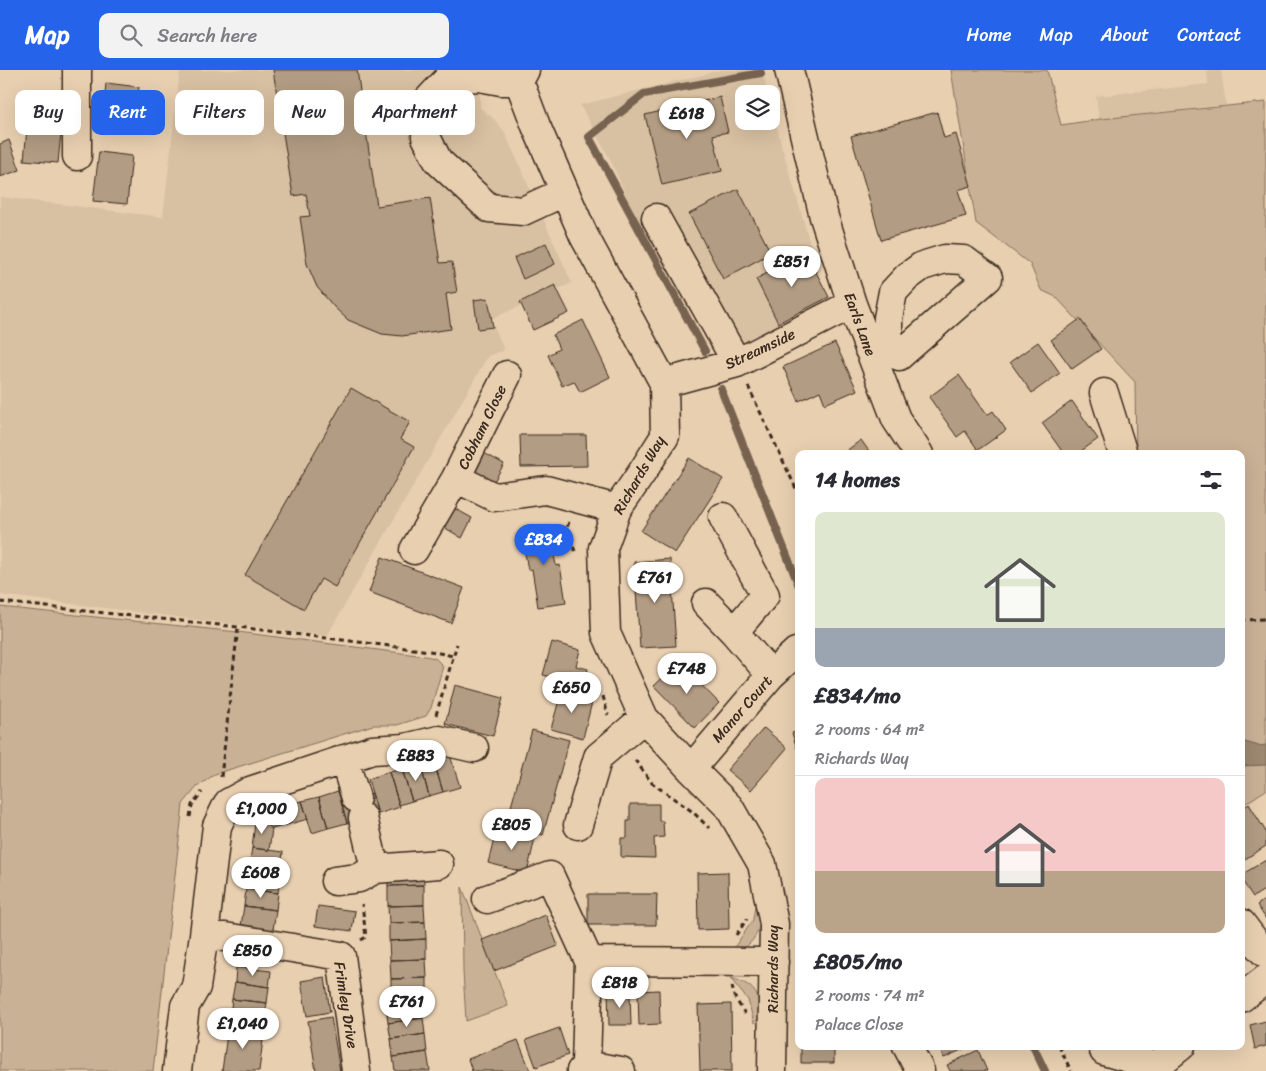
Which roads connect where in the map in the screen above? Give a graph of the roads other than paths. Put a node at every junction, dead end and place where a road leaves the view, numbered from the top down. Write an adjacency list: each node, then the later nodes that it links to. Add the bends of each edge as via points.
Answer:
1 (77, 70): 4 (street)
2 (788, 70): 7 (street, Earls Lane, via 824,217)
3 (522, 76): 5 (street, Richards Way, via 536,126); 5 (street, via 501,81 479,77 448,79 428,100 426,137 438,162 488,208 523,211)
4 (77, 156)
5 (564, 192): 10 (street, Richards Way, via 584,236)
6 (656, 218): 8 (street)
7 (852, 304): 8 (street, Streamside); 12 (street, Earls Lane, via 878,343 896,419)
8 (737, 362): 10 (street, Streamside)
9 (508, 376): 14 (street, Cobham Close)
10 (664, 383): 15 (street, Richards Way, via 665,436)
11 (1104, 393): 13 (street)
12 (916, 450)
13 (1122, 450)
14 (456, 478): 15 (street, Cobham Close, via 494,497 546,490); 17 (street, Cobham Close)
15 (616, 509): 22 (street, Richards Way, via 603,548 606,633)
16 (723, 517): 19 (street, via 765,595)
17 (414, 550)
18 (706, 603): 19 (street)
19 (734, 632): 21 (street)
20 (795, 653): 21 (street, Manor Court)
21 (771, 675): 25 (street, Manor Court)
22 (644, 718): 25 (street, Richards Way); 26 (street, via 598,757)
23 (474, 748): 24 (street, via 439,740 404,748 372,750)
24 (344, 759): 27 (street, via 360,808 356,876); 30 (street, via 250,791 228,803 217,826)
25 (691, 769): 33 (street, Richards Way, via 728,807 762,864 774,924)
26 (578, 825)
27 (439, 864)
28 (487, 900): 32 (street, via 550,876)
29 (1245, 928): 31 (street)
30 (204, 935): 41 (street, via 196,987 185,1006); 42 (street, Frimley Drive, via 341,956)
31 (1266, 954)
32 (589, 960): 33 (street); 39 (street)
33 (774, 962): 44 (street, Richards Way)
34 (1266, 979): 35 (street)
35 (1245, 995)
36 (909, 1050): 45 (street)
37 (1176, 1050): 40 (street)
38 (1104, 1052): 40 (street)
39 (584, 1068): 43 (street)
40 (1156, 1068)
41 (177, 1071)
42 (356, 1071)
43 (621, 1071)
44 (772, 1071)
45 (920, 1071)

